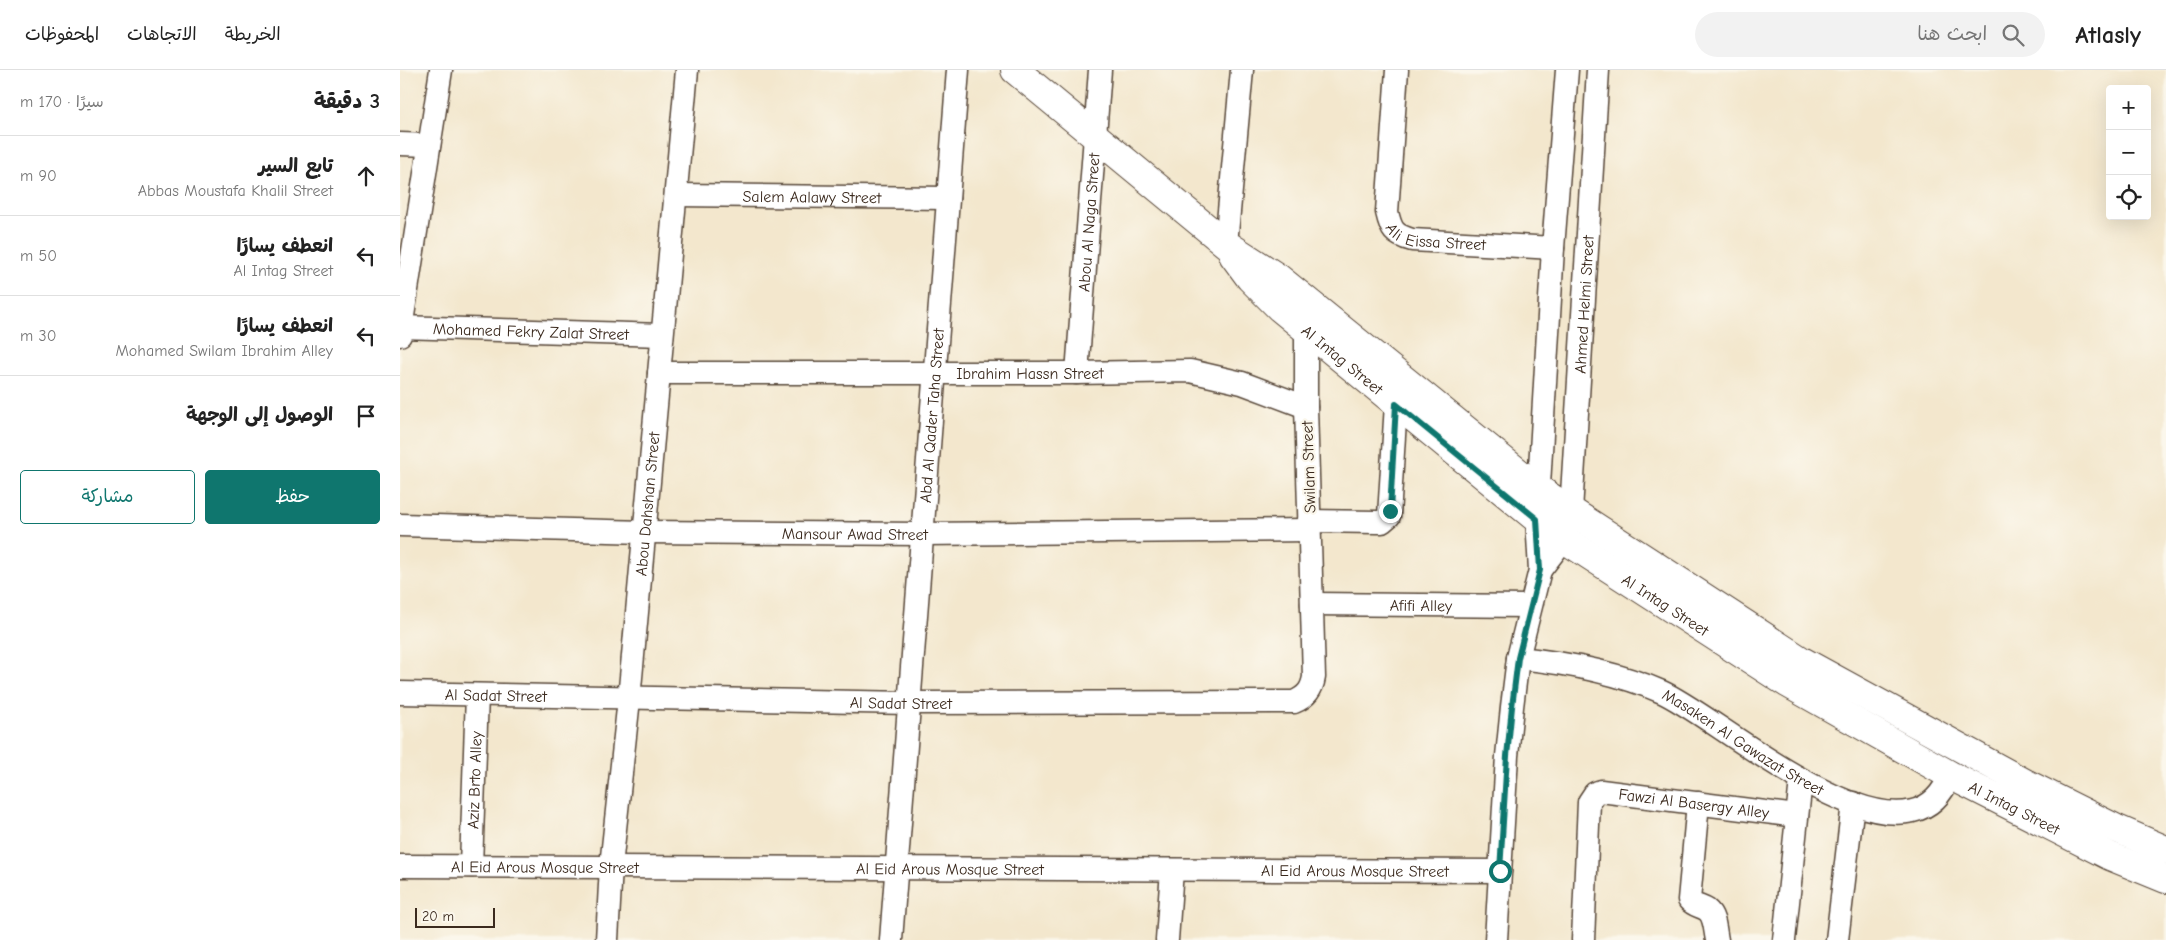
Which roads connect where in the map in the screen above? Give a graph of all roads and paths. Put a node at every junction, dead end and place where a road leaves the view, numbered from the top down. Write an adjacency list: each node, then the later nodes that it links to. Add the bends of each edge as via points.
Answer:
1 (441, 70): 12 (street)
2 (687, 70): 13 (street, Abou Dahshan Street)
3 (958, 70): 14 (street, Abd Al Qader Taha Street)
4 (1015, 70): 10 (main road, Al Intag Street)
5 (1100, 70): 10 (street, Abou Al Naga Street)
6 (1242, 70): 15 (street)
7 (1397, 70): 16 (street, Ali Eissa Street, via 1387,212 1390,226 1398,236 1412,240)
8 (1567, 70): 16 (street, Ahmed Helmi Street)
9 (1598, 70): 26 (street, Ahmed Helmi Street)
10 (1094, 135): 15 (main road, Al Intag Street); 22 (street, Abou Al Naga Street)
11 (400, 144): 12 (street)
12 (429, 145): 17 (street)
13 (676, 195): 14 (street, Salem Aalawy Street); 19 (street, Abou Dahshan Street)
14 (948, 198): 20 (street, Abd Al Qader Taha Street)
15 (1226, 244): 18 (main road, Al Intag Street, via 1264,294); 25 (main road, Al Intag Street, via 1277,277)
16 (1553, 248): 25 (street, Ahmed Helmi Street)
17 (400, 330): 19 (street, Mohamed Fekry Zalat Street)
18 (1306, 330): 23 (main road, Al Intag Street); 24 (street, Swilam Street)
19 (662, 334): 21 (street, Abou Dahshan Street)
20 (934, 372): 21 (street, Ibrahim Hassn Street); 22 (street, Ibrahim Hassn Street); 31 (street, Abd Al Qader Taha Street)
21 (659, 373): 30 (street, Abou Dahshan Street)
22 (1077, 373): 24 (street, Ibrahim Hassn Street, via 1190,371 1242,383)
23 (1396, 404): 27 (main road, Al Intag Street); 29 (street, Mansour Awad Street, via 1389,516 1382,522)
24 (1306, 407): 29 (street, Swilam Street)
25 (1540, 490): 26 (main road, Al Intag Street); 27 (street, Ahmed Helmi Street)
26 (1571, 511): 32 (street, Ahmed Helmi Street); 46 (main road, Al Intag Street, via 1802,661 2025,783)
27 (1537, 519): 32 (main road, Al Intag Street); 33 (street, Ahmed Helmi Street)
28 (400, 525): 30 (street, Mansour Awad Street)
29 (1309, 526): 31 (street, Mansour Awad Street); 34 (street, Swilam Street)
30 (644, 532): 31 (street, Mansour Awad Street); 39 (street, Abou Dahshan Street)
31 (922, 534): 40 (street, Abd Al Qader Taha Street)
32 (1564, 539): 33 (street); 41 (main road, Al Intag Street, via 1787,683)
33 (1540, 570): 35 (street)
34 (1312, 604): 35 (street, Afifi Alley); 40 (street, Al Sadat Street, via 1313,684 1306,695 1294,702)
35 (1530, 606): 36 (street)
36 (1518, 658): 42 (street, Masaken Al Gawazat Street, via 1606,672 1663,693 1690,706); 52 (street, via 1507,756)
37 (400, 693): 38 (street, Al Sadat Street)
38 (477, 695): 39 (street, Al Sadat Street); 48 (street, Aziz Brto Alley)
39 (629, 699): 40 (street, Al Sadat Street); 49 (street, Abou Dahshan Street)
40 (909, 703): 50 (street, Abd Al Qader Taha Street)
41 (1950, 774): 44 (street, Masaken Al Gawazat Street, via 1938,797 1916,810 1891,812); 53 (main road, Al Intag Street, via 2110,856)
42 (1801, 780): 44 (street, Masaken Al Gawazat Street); 45 (street)
43 (1698, 803): 45 (street, Fawzi Al Basergy Alley); 58 (street, Fawzi Al Basergy Alley, via 1602,791 1592,796); 59 (street, via 1689,900 1708,910)
44 (1853, 803): 61 (street)
45 (1797, 816): 60 (street)
46 (2166, 850)
47 (400, 866): 48 (street, Al Eid Arous Mosque Street)
48 (471, 866): 49 (street, Al Eid Arous Mosque Street)
49 (612, 866): 50 (street, Al Eid Arous Mosque Street); 54 (street, Abou Dahshan Street)
50 (896, 868): 51 (street, Al Eid Arous Mosque Street); 55 (street, Abd Al Qader Taha Street)
51 (1172, 870): 52 (street, Al Eid Arous Mosque Street); 56 (street)
52 (1500, 871): 57 (street)
53 (2166, 879)
54 (607, 940)
55 (892, 940)
56 (1167, 940)
57 (1496, 940)
58 (1583, 940)
59 (1716, 940)
60 (1784, 940)
61 (1837, 940)

